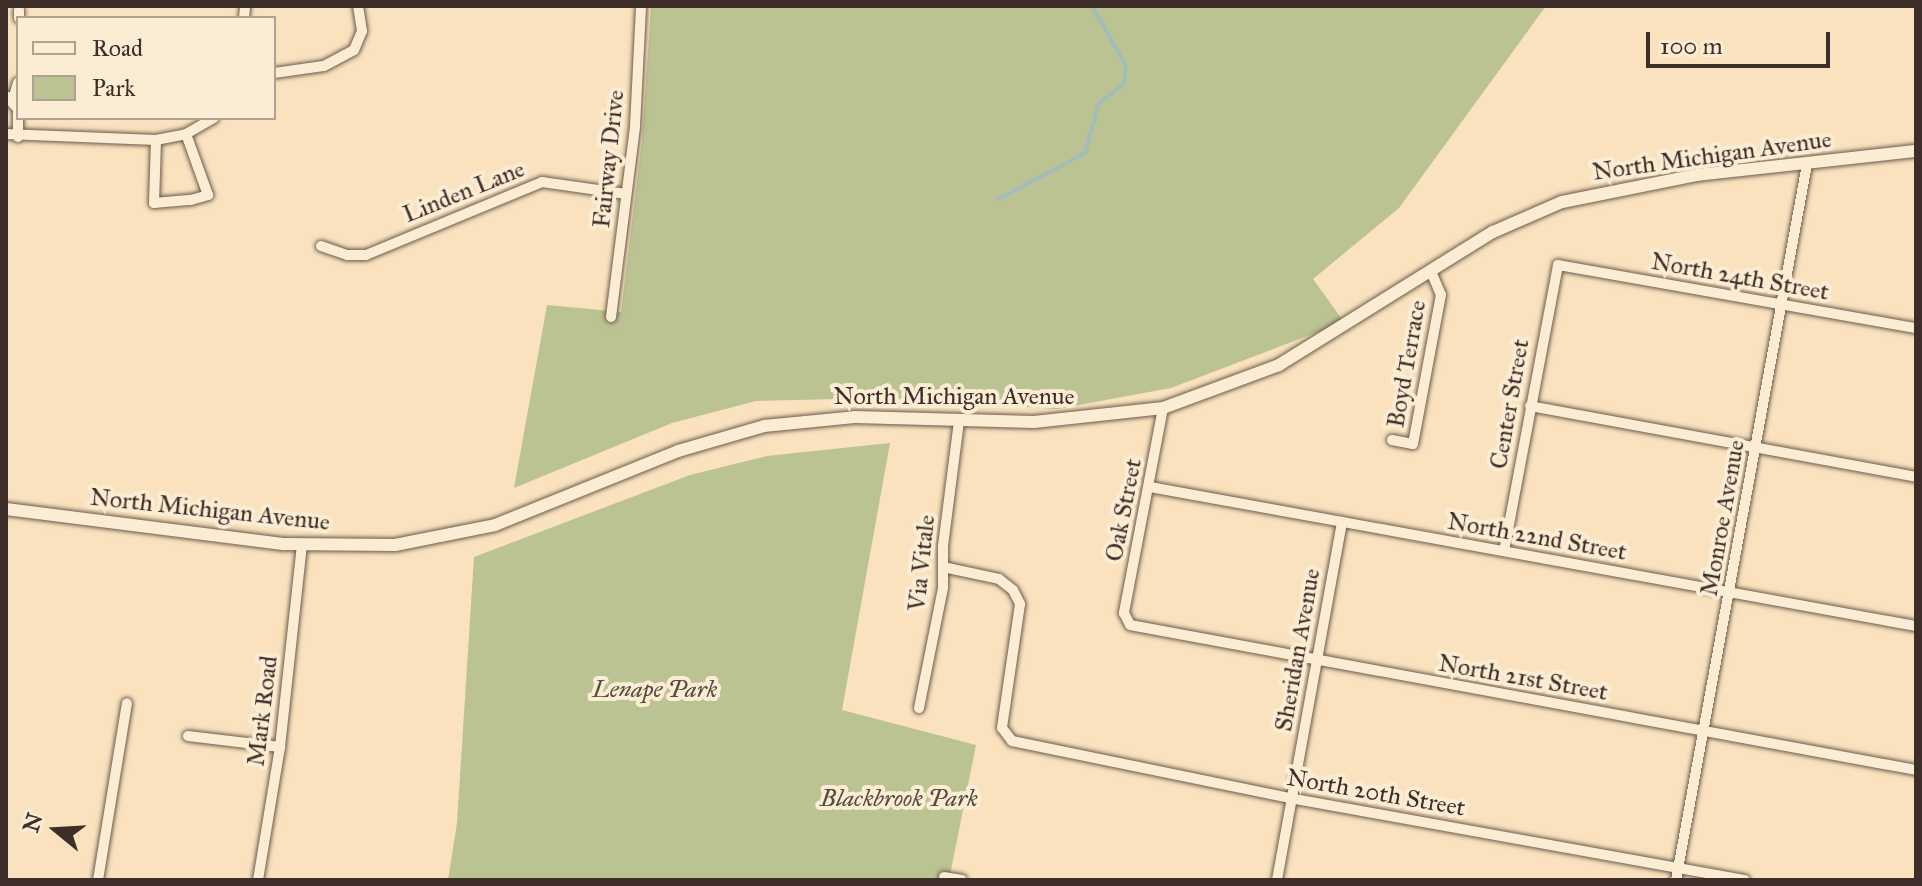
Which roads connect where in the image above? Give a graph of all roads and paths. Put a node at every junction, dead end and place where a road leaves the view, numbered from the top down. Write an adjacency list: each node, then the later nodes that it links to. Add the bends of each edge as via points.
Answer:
1 (358, 6): 3 (street, via 362,31 354,50 324,66)
2 (641, 6): 12 (street, Fairway Drive)
3 (276, 73)
4 (10, 97): 7 (street)
5 (210, 120): 6 (street)
6 (186, 134): 8 (street); 8 (street, via 208,195 191,200 154,203)
7 (12, 135): 8 (street); 9 (street)
8 (156, 140)
9 (6, 143)
10 (1916, 151): 11 (street, North Michigan Avenue)
11 (1807, 164): 15 (street, North Michigan Avenue, via 1697,175 1581,196 1493,232); 16 (street, Monroe Avenue)
12 (626, 194): 13 (street, Linden Lane, via 542,182 366,255); 17 (street, Fairway Drive)
13 (321, 246)
14 (1558, 265): 16 (street, North 24th Street); 19 (street, Center Street)
15 (1431, 271): 20 (street, North Michigan Avenue, via 1279,365); 22 (street, Boyd Terrace, via 1441,295 1413,444)
16 (1783, 304): 18 (street, North 24th Street); 23 (street, Monroe Avenue)
17 (611, 317)
18 (1916, 328)
19 (1530, 406): 23 (street); 29 (street, Center Street)
20 (1163, 408): 21 (street, North Michigan Avenue, via 1068,420); 25 (street, Oak Street)
21 (959, 421): 28 (street, North Michigan Avenue, via 855,417 764,426 678,451 495,525 395,545); 30 (street, Via Vitale)
22 (1392, 440)
23 (1756, 447): 24 (street); 31 (street, Monroe Avenue)
24 (1916, 477)
25 (1150, 487): 27 (street, North 22nd Street); 32 (street, Oak Street)
26 (6, 509): 28 (street, North Michigan Avenue)
27 (1342, 522): 29 (street, North 22nd Street); 34 (street, Sheridan Avenue)
28 (302, 545): 39 (street, Mark Road)
29 (1504, 551): 31 (street, North 22nd Street)
30 (943, 567): 36 (street, Via Vitale); 41 (street, North 20th Street, via 999,579 1020,604 1004,734 1012,741)
31 (1730, 592): 33 (street, North 22nd Street); 37 (street, Monroe Avenue)
32 (1127, 619): 34 (street, North 21st Street, via 1130,625)
33 (1916, 626)
34 (1317, 660): 37 (street, North 21st Street); 41 (street, Sheridan Avenue)
35 (127, 703): 44 (street)
36 (919, 708)
37 (1704, 731): 40 (street, North 21st Street); 42 (street, Monroe Avenue)
38 (188, 736): 39 (street)
39 (280, 747): 45 (street, Mark Road)
40 (1916, 770)
41 (1291, 798): 42 (street, North 20th Street); 47 (street, Sheridan Avenue)
42 (1679, 868): 48 (street, Monroe Avenue); 49 (street, North 20th Street)
43 (944, 877): 46 (street)
44 (98, 880)
45 (258, 880)
46 (962, 880)
47 (1277, 880)
48 (1676, 880)
49 (1745, 880)

